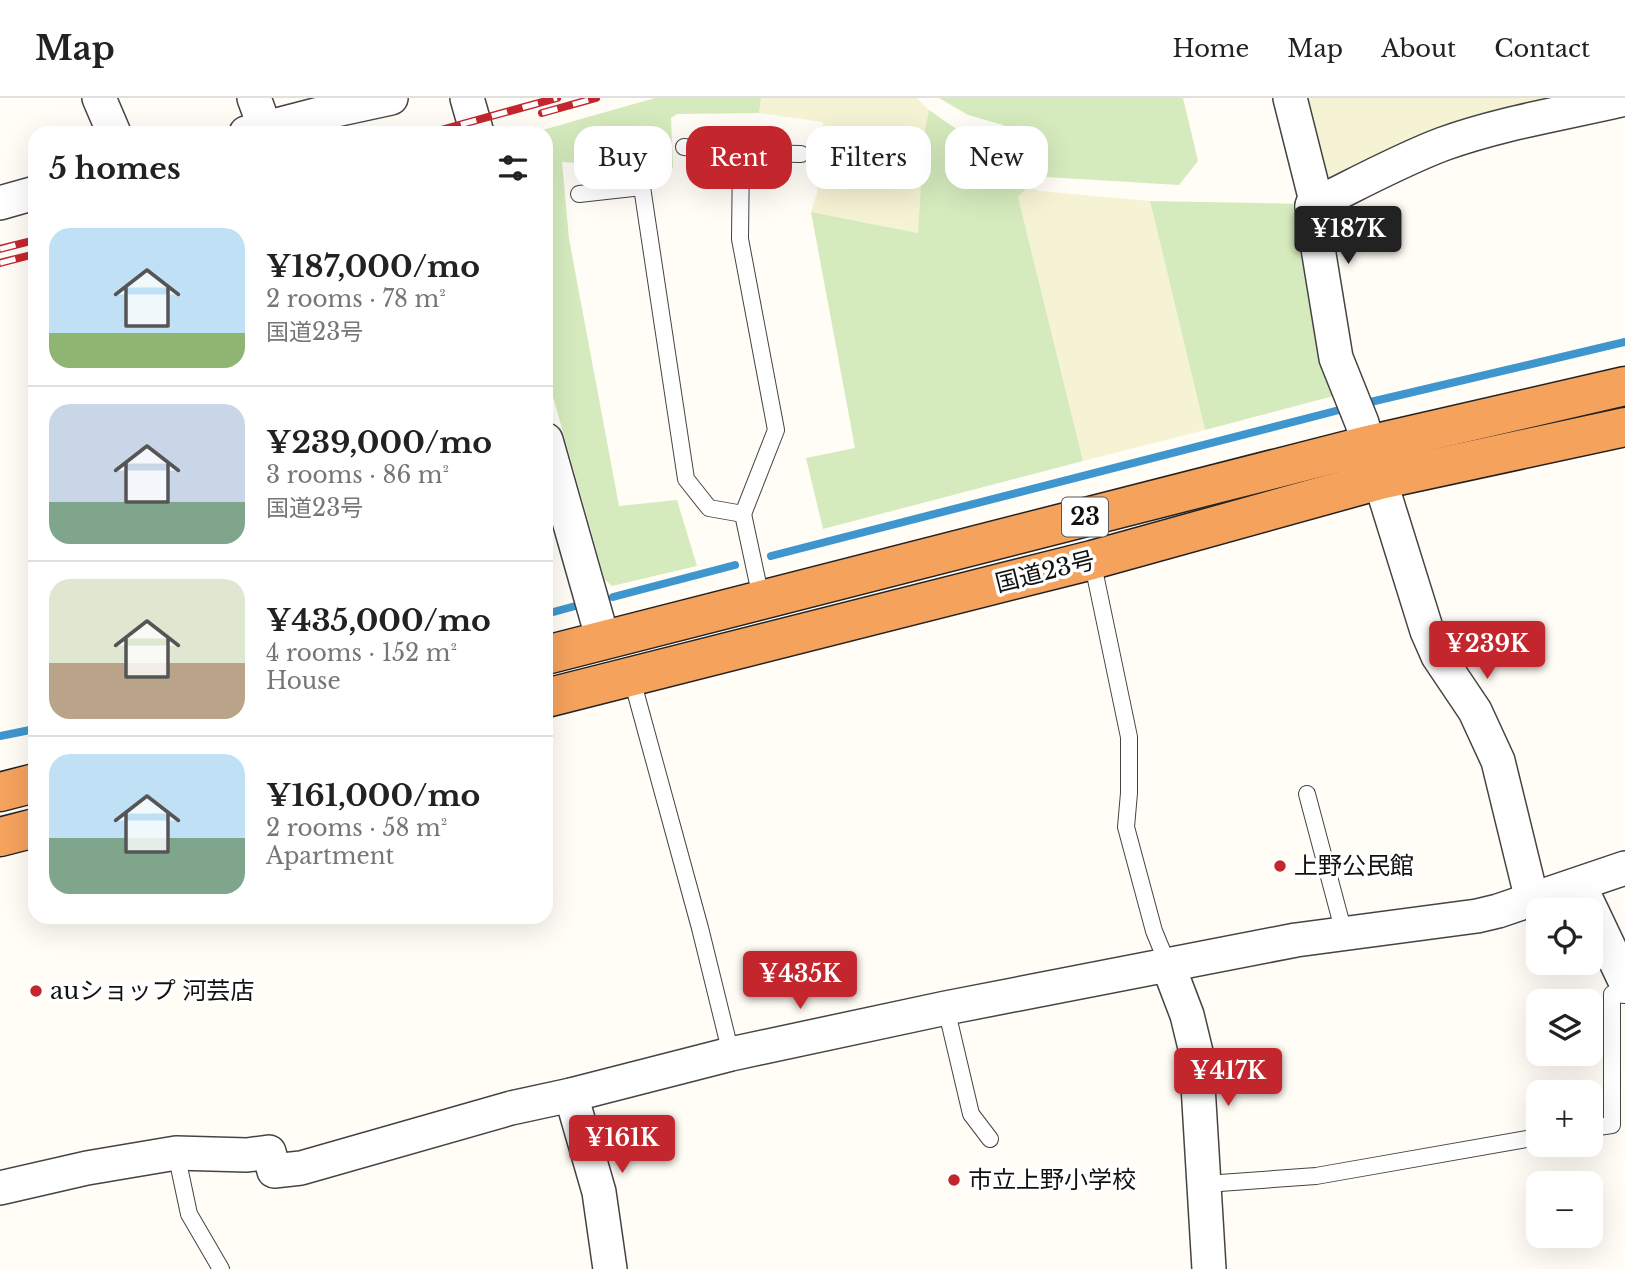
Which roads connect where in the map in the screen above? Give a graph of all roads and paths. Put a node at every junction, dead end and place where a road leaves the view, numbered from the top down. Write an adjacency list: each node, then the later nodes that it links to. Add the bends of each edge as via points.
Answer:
1 (99, 98): 7 (street)
2 (391, 98): 6 (street)
3 (467, 98): 8 (street)
4 (1290, 98): 15 (street, via 1315,197)
5 (1625, 99): 15 (street, via 1473,134 1404,160)
6 (255, 120)
7 (111, 126)
8 (475, 126)
9 (792, 154): 10 (lane)
10 (801, 154)
11 (741, 189): 21 (lane, via 740,239 776,430)
12 (579, 194): 21 (lane, via 642,187 686,479 709,508)
13 (28, 195): 14 (street)
14 (0, 203)
15 (1312, 206): 18 (street, via 1336,358)
16 (1625, 386): 18 (highway, 国道23号 / 23)
17 (1625, 427): 20 (highway, 国道23号 / 23)
18 (1368, 445): 23 (highway, 国道23号 / 23)
19 (553, 465): 24 (street)
20 (1380, 480): 22 (highway, 国道23号 / 23); 35 (street, via 1427,631 1475,711 1498,761)
21 (743, 514): 23 (lane)
22 (1092, 560): 26 (highway, 国道23号 / 23); 39 (lane, via 1129,737 1126,827)
23 (761, 598): 24 (highway, 国道23号 / 23)
24 (603, 640): 25 (highway, 国道23号 / 23)
25 (553, 652)
26 (631, 676): 27 (highway, 国道23号 / 23); 43 (lane)
27 (553, 696)
28 (28, 785): 29 (highway)
29 (0, 792)
30 (1307, 794): 38 (lane)
31 (28, 830): 32 (highway)
32 (0, 836)
33 (1625, 868): 34 (street)
34 (1579, 884): 36 (street); 40 (street)
35 (1532, 898)
36 (1538, 898)
37 (1526, 902): 38 (street, via 1456,920)
38 (1344, 933): 39 (street)
39 (1168, 965): 42 (street); 49 (street, via 1196,1052)
40 (1625, 981)
41 (1625, 995): 45 (lane, via 1612,994 1612,1125)
42 (946, 1008): 43 (street); 46 (lane, via 971,1114)
43 (731, 1054): 44 (street)
44 (571, 1095): 48 (street, via 301,1168 274,1171 270,1152); 52 (street, via 599,1192)
45 (1603, 1126)
46 (990, 1139)
47 (1526, 1140): 49 (lane, via 1316,1176)
48 (176, 1153): 50 (street); 51 (lane, via 189,1214)
49 (1206, 1184): 53 (street)
50 (0, 1188)
51 (220, 1269)
52 (610, 1269)
53 (1209, 1269)

